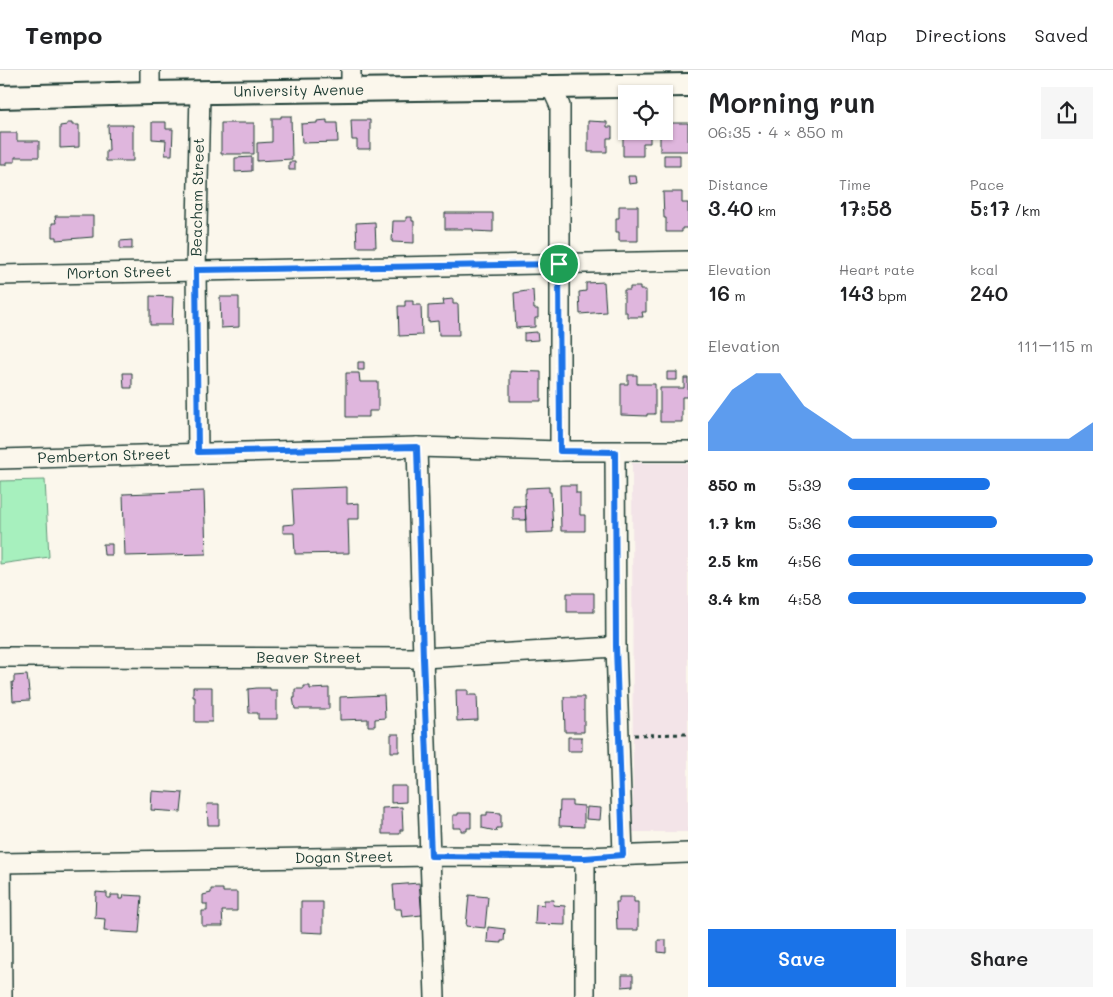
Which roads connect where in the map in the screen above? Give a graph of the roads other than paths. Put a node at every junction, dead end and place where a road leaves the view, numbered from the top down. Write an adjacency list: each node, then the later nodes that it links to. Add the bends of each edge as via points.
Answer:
1 (150, 70): 5 (street)
2 (551, 78): 3 (street, University Avenue); 4 (street, University Avenue); 9 (street, via 560,106)
3 (351, 80): 6 (street, University Avenue)
4 (688, 85)
5 (150, 93): 6 (street, University Avenue); 7 (street, University Avenue)
6 (200, 93): 10 (street, Beacham Street)
7 (0, 97)
8 (688, 261): 9 (street, Morton Street)
9 (559, 264): 10 (street, Morton Street); 13 (street)
10 (196, 270): 11 (street, Morton Street); 15 (street, Beacham Street)
11 (0, 275)
12 (417, 447): 13 (street, Pemberton Street); 15 (street, Pemberton Street); 20 (street)
13 (560, 451): 16 (street, Pemberton Street)
14 (688, 451): 16 (street, Pemberton Street)
15 (198, 452): 17 (street, Pemberton Street)
16 (615, 452): 18 (street)
17 (0, 458)
18 (616, 647): 20 (street, Beaver Street); 22 (street)
19 (0, 657): 20 (street, Beaver Street)
20 (423, 658): 23 (street)
21 (688, 852): 22 (street, Dogan Street)
22 (623, 855): 24 (street, Dogan Street)
23 (431, 856): 24 (street, Dogan Street); 25 (street, Dogan Street); 27 (street)
24 (585, 858): 28 (street)
25 (0, 863): 26 (street)
26 (2, 997)
27 (435, 997)
28 (585, 997)

